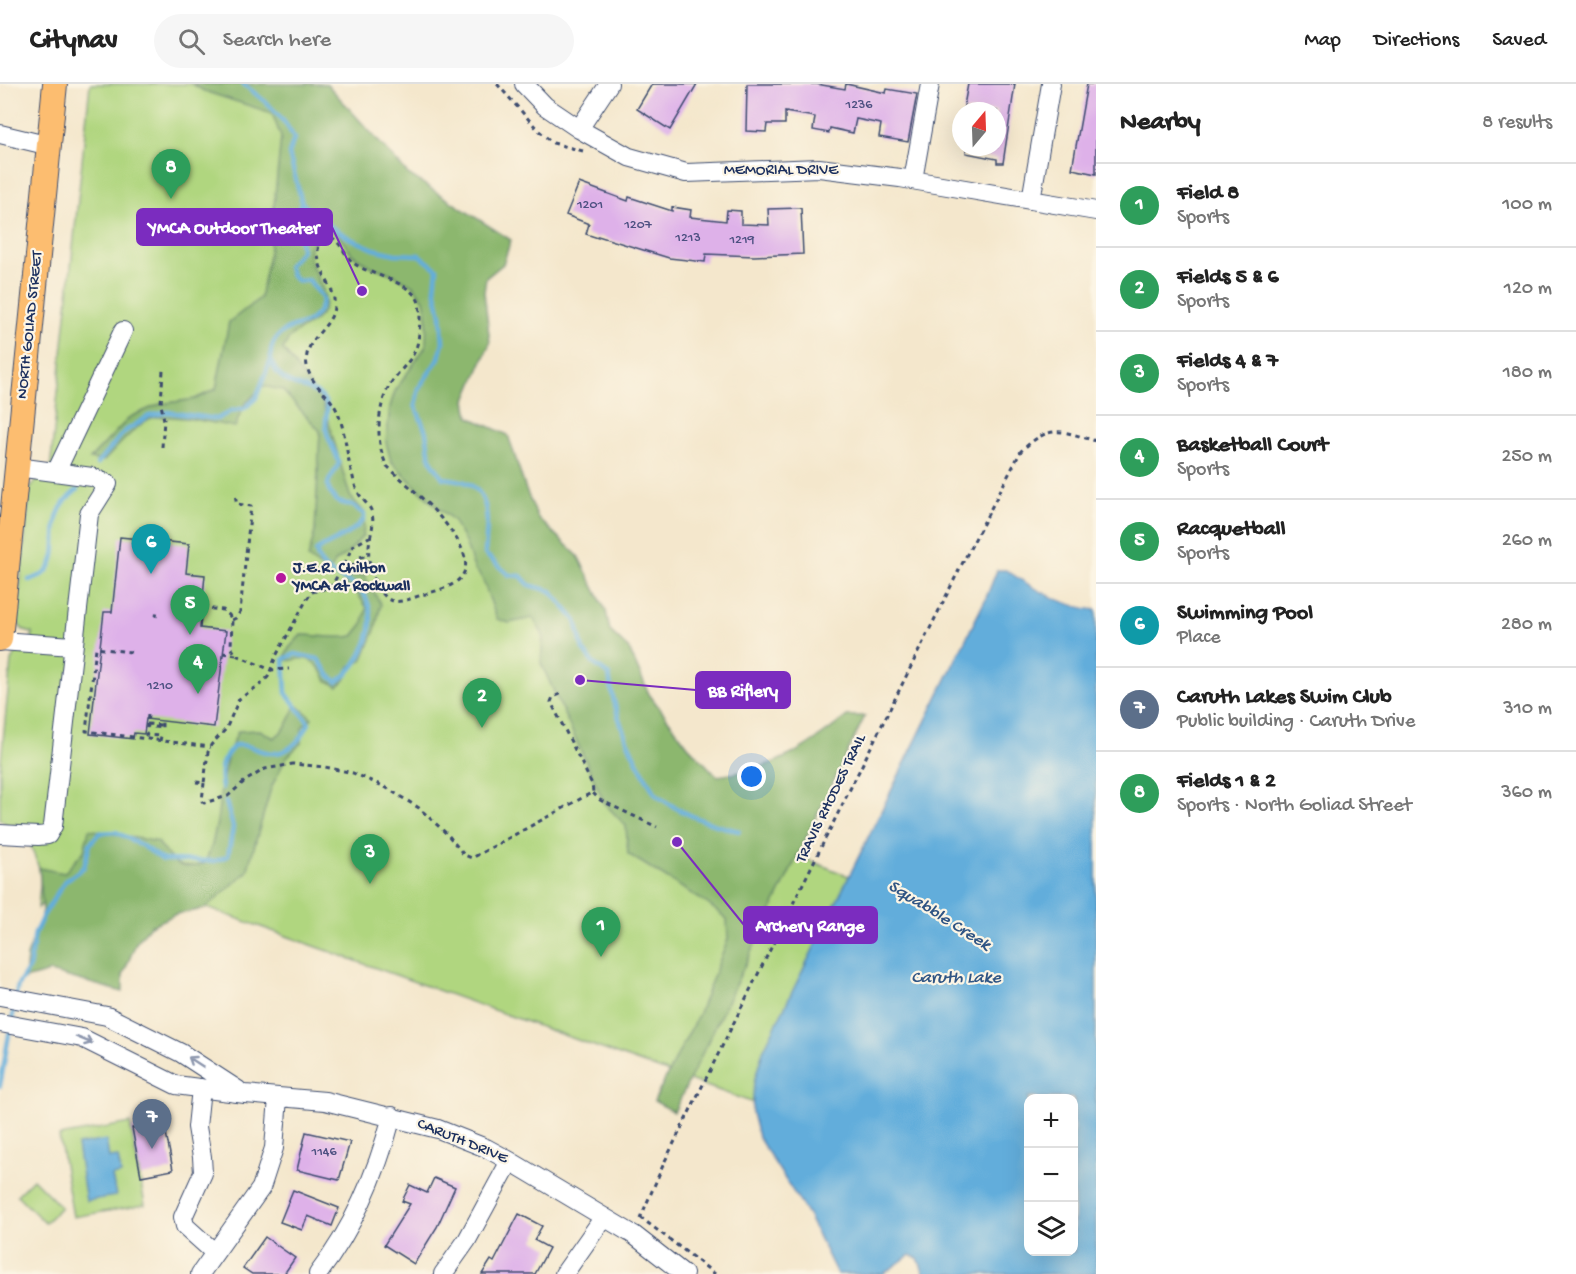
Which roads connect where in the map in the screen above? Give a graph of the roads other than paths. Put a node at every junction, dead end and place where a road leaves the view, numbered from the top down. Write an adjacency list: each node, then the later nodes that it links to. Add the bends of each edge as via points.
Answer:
1 (55, 84): 8 (main road, NORTH GOLIAD STREET)
2 (524, 84): 6 (street, MEMORIAL DRIVE, via 545,106)
3 (609, 84): 6 (street)
4 (930, 84): 9 (street)
5 (1051, 84): 10 (street)
6 (579, 129): 9 (street, MEMORIAL DRIVE, via 628,157 686,173 819,168)
7 (0, 134): 8 (street)
8 (50, 146): 13 (main road, NORTH GOLIAD STREET)
9 (913, 180): 10 (street, MEMORIAL DRIVE)
10 (1031, 200): 11 (street, MEMORIAL DRIVE)
11 (1096, 211)
12 (123, 332): 14 (street)
13 (17, 467): 14 (street); 15 (main road, NORTH GOLIAD STREET)
14 (56, 472): 17 (street, via 92,477 108,484 89,514)
15 (5, 538): 16 (main road, NORTH GOLIAD STREET)
16 (0, 640): 17 (street)
17 (73, 646): 18 (street, via 53,826 48,835)
18 (0, 834)
19 (0, 996): 22 (street, CARUTH DRIVE, one-way to 19, via 181,1053 107,1016)
20 (0, 1023): 21 (street, CARUTH DRIVE, one-way to 21, via 82,1038 177,1085)
21 (201, 1088): 22 (street, CARUTH DRIVE); 27 (street, via 197,1127 203,1173 183,1217 185,1226)
22 (245, 1094): 23 (street, CARUTH DRIVE)
23 (278, 1098): 24 (street, CARUTH DRIVE, via 326,1101); 27 (street, via 274,1148 261,1188)
24 (392, 1116): 25 (street, CARUTH DRIVE, via 438,1129); 29 (street, via 365,1196)
25 (510, 1161): 26 (street, CARUTH DRIVE); 30 (street, via 467,1240)
26 (603, 1217): 31 (street); 32 (street, CARUTH DRIVE, via 634,1235)
27 (215, 1253): 28 (street)
28 (201, 1274)
29 (318, 1274)
30 (443, 1274)
31 (564, 1274)
32 (684, 1274)

